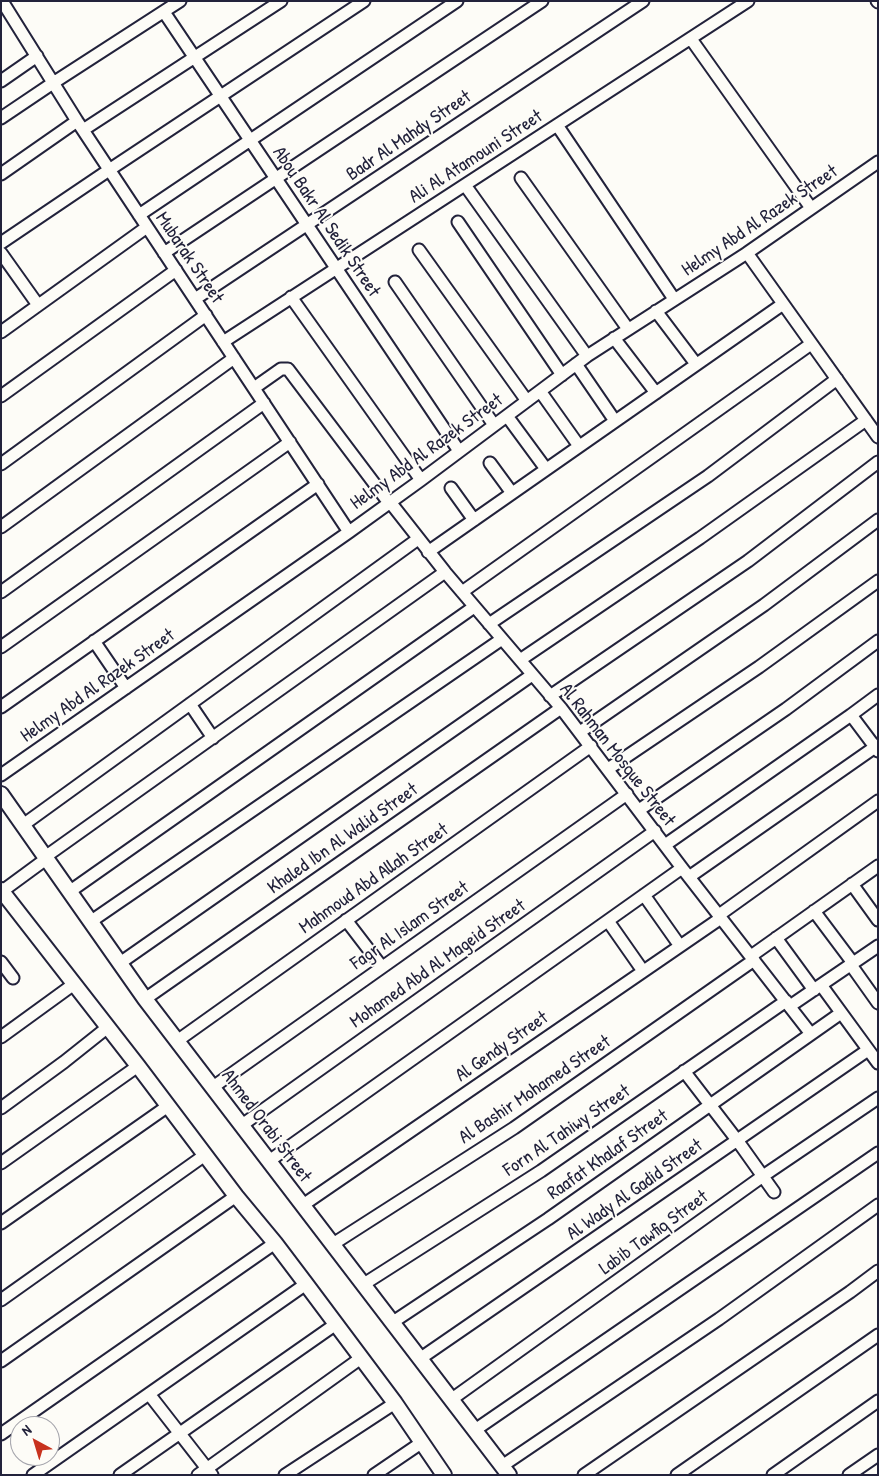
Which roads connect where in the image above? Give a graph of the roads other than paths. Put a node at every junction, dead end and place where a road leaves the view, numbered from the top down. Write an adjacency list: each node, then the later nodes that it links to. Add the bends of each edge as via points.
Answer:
1 (2, 1): 10 (street, Mubarak Street)
2 (180, 1): 9 (street)
3 (281, 1): 14 (street)
4 (364, 1): 17 (street)
5 (457, 1): 21 (street)
6 (542, 1): 26 (street)
7 (643, 1): 31 (street, Badr Al Mahdy Street)
8 (748, 1): 12 (street, Ali Al Atamouni Street)
9 (164, 12): 14 (street, Abou Bakr Al Sedik Street); 16 (street)
10 (12, 16): 11 (street); 13 (street, Mubarak Street)
11 (1, 23)
12 (691, 39): 19 (street, Ali Al Atamouni Street); 28 (street)
13 (37, 56): 15 (street); 16 (street, Mubarak Street)
14 (194, 58): 17 (street, Abou Bakr Al Sedik Street); 20 (street)
15 (1, 81)
16 (53, 83): 18 (street); 20 (street, Mubarak Street)
17 (220, 96): 21 (street, Abou Bakr Al Sedik Street); 23 (street)
18 (1, 118)
19 (557, 125): 27 (street, Ali Al Atamouni Street); 43 (street)
20 (80, 126): 23 (street, Mubarak Street); 24 (street)
21 (250, 140): 26 (street, Abou Bakr Al Sedik Street); 29 (street)
22 (878, 162): 28 (street, Helmy Abd Al Razek Street)
23 (109, 170): 29 (street, Mubarak Street); 33 (street)
24 (1, 174)
25 (521, 178): 48 (street)
26 (276, 179): 31 (street, Abou Bakr Al Sedik Street); 35 (street)
27 (465, 185): 38 (street, Ali Al Atamouni Street); 53 (street)
28 (811, 208): 36 (street, Helmy Abd Al Razek Street)
29 (139, 215): 32 (street, Mubarak Street)
30 (458, 222): 57 (street)
31 (307, 225): 38 (street, Abou Bakr Al Sedik Street); 42 (street, Badr Al Mahdy Street)
32 (147, 227): 35 (street, Mubarak Street); 45 (street)
33 (1, 243)
34 (419, 250): 63 (street)
35 (164, 253): 39 (street, Mubarak Street)
36 (747, 253): 43 (street, Helmy Abd Al Razek Street); 44 (street)
37 (1, 254): 45 (street)
38 (336, 268): 41 (street, Ali Al Atamouni Street); 72 (street, Abou Bakr Al Sedik Street)
39 (176, 270): 42 (street, Mubarak Street); 62 (street)
40 (395, 282): 68 (street)
41 (291, 297): 51 (street, Ali Al Atamouni Street); 77 (street)
42 (195, 299): 47 (street, Mubarak Street)
43 (674, 299): 46 (street, Helmy Abd Al Razek Street)
44 (783, 304): 52 (street); 56 (street)
45 (38, 305): 49 (street)
46 (656, 311): 48 (street, Helmy Abd Al Razek Street); 56 (street)
47 (206, 315): 51 (street, Mubarak Street); 75 (street)
48 (628, 329): 50 (street, Helmy Abd Al Razek Street)
49 (1, 332)
50 (614, 338): 53 (street, Helmy Abd Al Razek Street); 61 (street)
51 (223, 342): 54 (street, Mubarak Street)
52 (811, 344): 58 (street); 91 (street)
53 (587, 356): 55 (street, Helmy Abd Al Razek Street)
54 (234, 358): 59 (street, Mubarak Street); 84 (street)
55 (576, 364): 57 (street, Helmy Abd Al Razek Street); 67 (street)
56 (696, 364): 61 (street)
57 (562, 374): 60 (street, Helmy Abd Al Razek Street)
58 (836, 379): 66 (street); 93 (street, via 708,476)
59 (254, 388): 64 (street, Mubarak Street); 81 (street, Al Rahman Mosque Street, via 281,369 288,369)
60 (540, 391): 63 (street, Helmy Abd Al Razek Street); 71 (street)
61 (656, 393): 67 (street)
62 (1, 396)
63 (527, 401): 65 (street, Helmy Abd Al Razek Street)
64 (264, 403): 70 (street, Mubarak Street); 90 (street)
65 (507, 416): 68 (street, Helmy Abd Al Razek Street); 76 (street)
66 (866, 420): 69 (street); 98 (street)
67 (615, 421): 71 (street)
68 (494, 425): 72 (street, Helmy Abd Al Razek Street)
69 (878, 437)
70 (290, 442): 78 (street, Mubarak Street); 97 (street)
71 (579, 446): 76 (street)
72 (459, 451): 77 (street, Helmy Abd Al Razek Street)
73 (878, 462): 102 (street, via 748,561)
74 (490, 463): 80 (street)
75 (1, 464)
76 (546, 469): 80 (street)
77 (421, 480): 81 (street, Helmy Abd Al Razek Street)
78 (318, 484): 85 (street, Mubarak Street); 95 (street)
79 (451, 488): 82 (street)
80 (512, 493): 82 (street)
81 (389, 502): 85 (street, Helmy Abd Al Razek Street); 86 (street, Al Rahman Mosque Street)
82 (474, 520): 87 (street)
83 (878, 520): 107 (street, via 764,605)
84 (1, 527)
85 (349, 532): 100 (street, Helmy Abd Al Razek Street)
86 (418, 539): 87 (street, Al Rahman Mosque Street); 103 (street)
87 (428, 552): 88 (street, Al Rahman Mosque Street)
88 (445, 572): 91 (street, Al Rahman Mosque Street); 108 (street)
89 (878, 581): 111 (street, via 759,667)
90 (1, 592)
91 (462, 592): 92 (street, Al Rahman Mosque Street)
92 (474, 607): 93 (street, Al Rahman Mosque Street); 125 (street)
93 (489, 624): 94 (street, Al Rahman Mosque Street)
94 (502, 639): 98 (street, Al Rahman Mosque Street); 132 (street)
95 (94, 641): 100 (street); 104 (street)
96 (878, 641): 116 (street)
97 (1, 647)
98 (520, 660): 99 (street, Al Rahman Mosque Street)
99 (532, 675): 102 (street, Al Rahman Mosque Street); 138 (street)
100 (126, 688): 112 (street, Helmy Abd Al Razek Street)
101 (878, 695): 106 (street)
102 (550, 696): 105 (street, Al Rahman Mosque Street)
103 (190, 704): 108 (street); 117 (street)
104 (1, 707)
105 (561, 708): 107 (street, Al Rahman Mosque Street); 145 (street, Khaled Ibn Al Walid Street)
106 (851, 715): 110 (street); 119 (street)
107 (580, 732): 109 (street, Al Rahman Mosque Street)
108 (213, 738): 120 (street)
109 (591, 746): 111 (street, Al Rahman Mosque Street); 129 (street, Mahmoud Abd Allah Street)
110 (877, 748): 122 (street)
111 (608, 769): 114 (street, Al Rahman Mosque Street)
112 (1, 775)
113 (1, 794): 117 (street, Ahmed Orabi Street)
114 (627, 794): 116 (street, Al Rahman Mosque Street); 140 (street, Fagr Al Islam Street)
115 (878, 801): 128 (street, Al Gendy Street)
116 (639, 810): 118 (street, Al Rahman Mosque Street)
117 (23, 825): 120 (street, Ahmed Orabi Street)
118 (655, 831): 119 (street, Al Rahman Mosque Street); 162 (street, Mohamed Abd Al Mageid Street)
119 (665, 845): 122 (street, Al Rahman Mosque Street)
120 (46, 858): 124 (street); 125 (street, Ahmed Orabi Street)
121 (878, 866): 123 (street, Al Bashir Mohamed Street)
122 (686, 872): 126 (street); 128 (street, Al Rahman Mosque Street)
123 (852, 884): 127 (street, Al Bashir Mohamed Street); 130 (street)
124 (2, 891): 143 (street)
125 (69, 892): 132 (street, Ahmed Orabi Street)
126 (644, 895): 131 (street); 134 (street)
127 (814, 911): 133 (street, Al Bashir Mohamed Street); 139 (street)
128 (720, 916): 134 (street, Al Gendy Street); 136 (street, Al Rahman Mosque Street)
129 (346, 920): 140 (street); 152 (street, Mahmoud Abd Allah Street)
130 (878, 920)
131 (608, 921): 141 (street); 166 (street)
132 (90, 922): 138 (street, Ahmed Orabi Street)
133 (776, 938): 136 (street, Al Bashir Mohamed Street); 144 (street)
134 (680, 946): 141 (street, Al Gendy Street)
135 (878, 946): 139 (street, Forn Al Tahiwy Street)
136 (752, 958): 146 (street, Al Rahman Mosque Street); 175 (street, Al Bashir Mohamed Street, via 514,1128)
137 (1, 962): 142 (street)
138 (120, 963): 145 (street, Ahmed Orabi Street)
139 (852, 964): 144 (street, Forn Al Tahiwy Street); 147 (street)
140 (382, 967): 157 (street, Fagr Al Islam Street)
141 (643, 971): 171 (street, Al Gendy Street)
142 (12, 978)
143 (74, 984): 149 (street); 151 (street)
144 (818, 987): 146 (street, Forn Al Tahiwy Street); 148 (street)
145 (145, 999): 152 (street, Ahmed Orabi Street)
146 (788, 1004): 150 (street, Al Rahman Mosque Street); 156 (street, Forn Al Tahiwy Street)
147 (878, 1004)
148 (841, 1013): 150 (street, Raafat Khalaf Street); 153 (street)
149 (108, 1027): 155 (street); 161 (street)
150 (811, 1034): 159 (street, Raafat Khalaf Street)
151 (1, 1037)
152 (177, 1041): 157 (street, Ahmed Orabi Street)
153 (868, 1050): 154 (street); 163 (street, Al Wady Al Gadid Street)
154 (878, 1063)
155 (138, 1066): 160 (street); 167 (street)
156 (684, 1071): 159 (street); 178 (street, Forn Al Tahiwy Street, via 541,1171)
157 (212, 1087): 162 (street, Ahmed Orabi Street)
158 (878, 1098): 168 (street, Labib Tawfiq Street)
159 (710, 1105): 163 (street); 180 (street, Raafat Khalaf Street, via 548,1219)
160 (168, 1106): 165 (street); 173 (street)
161 (1, 1108)
162 (242, 1125): 166 (street, Ahmed Orabi Street)
163 (737, 1140): 168 (street); 184 (street, Al Wady Al Gadid Street)
164 (878, 1153): 190 (street)
165 (205, 1156): 170 (street); 179 (street)
166 (270, 1161): 171 (street, Ahmed Orabi Street)
167 (1, 1163)
168 (763, 1176): 169 (street); 187 (street, Labib Tawfiq Street)
169 (774, 1192)
170 (236, 1196): 174 (street); 185 (street)
171 (303, 1205): 175 (street, Ahmed Orabi Street)
172 (878, 1205): 195 (street)
173 (1, 1223)
174 (275, 1243): 177 (street); 192 (street)
175 (333, 1244): 178 (street, Ahmed Orabi Street)
176 (878, 1271): 202 (street)
177 (306, 1284): 181 (street); 186 (street)
178 (364, 1284): 180 (street, Ahmed Orabi Street)
179 (1, 1300)
180 (393, 1322): 184 (street, Ahmed Orabi Street)
181 (336, 1324): 183 (street); 191 (street)
182 (878, 1335): 203 (street)
183 (360, 1358): 189 (street); 196 (street)
184 (421, 1358): 187 (street, Ahmed Orabi Street)
185 (1, 1361)
186 (149, 1394): 191 (street); 197 (street)
187 (452, 1399): 190 (street, Ahmed Orabi Street)
188 (878, 1401): 204 (street)
189 (395, 1403): 193 (street); 199 (street)
190 (476, 1430): 195 (street, Ahmed Orabi Street)
191 (179, 1433): 196 (street); 198 (street)
192 (1, 1434)
193 (421, 1443): 200 (street); 201 (street)
194 (878, 1455): 205 (street)
195 (506, 1471)
196 (206, 1473)
197 (33, 1475)
198 (120, 1475)
199 (285, 1475)
200 (374, 1475)
201 (444, 1475)
202 (584, 1475)
203 (677, 1475)
204 (773, 1475)
205 (849, 1475)

